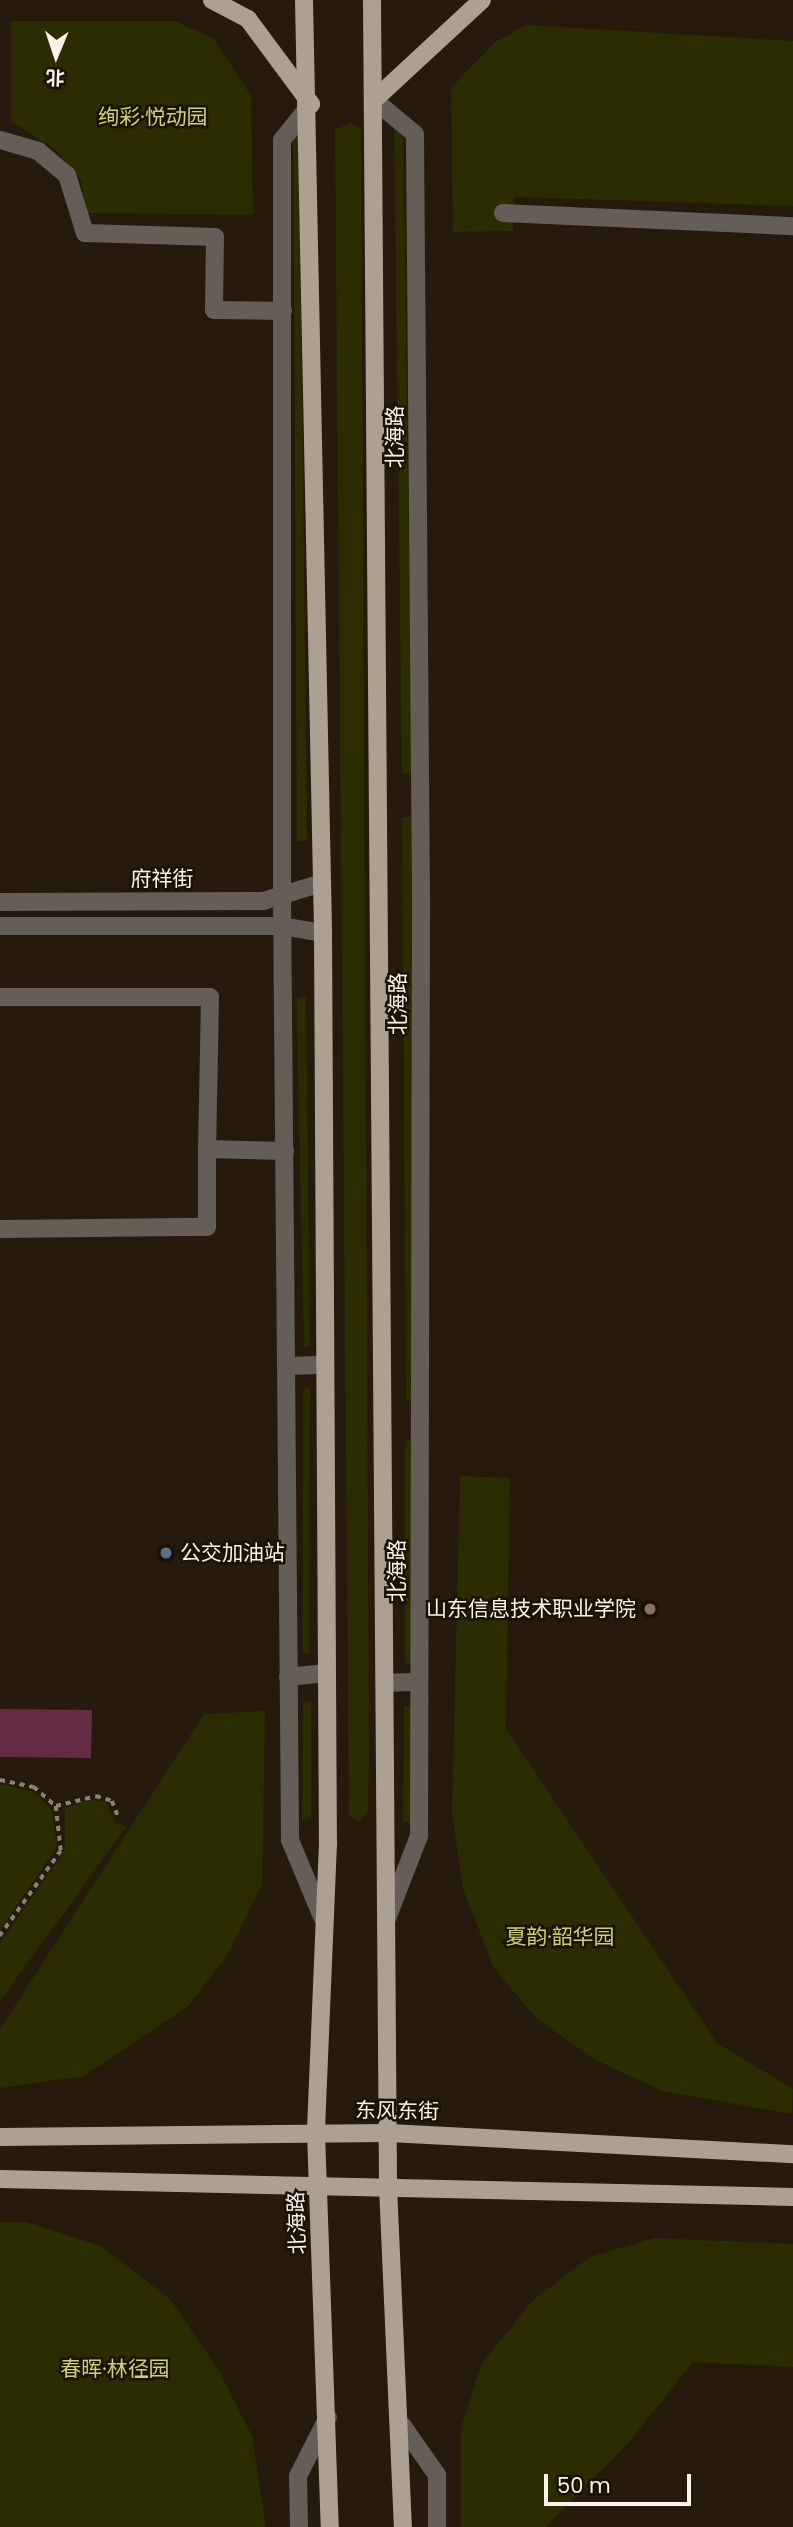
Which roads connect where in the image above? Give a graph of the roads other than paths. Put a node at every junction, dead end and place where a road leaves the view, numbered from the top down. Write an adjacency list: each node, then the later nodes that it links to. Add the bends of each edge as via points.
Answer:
1 (212, 0): 6 (main road, via 248,19)
2 (304, 0): 6 (main road, 北海路)
3 (372, 0): 5 (main road, 北海路)
4 (482, 0): 5 (main road)
5 (374, 100): 25 (street, 北海路, via 415,134); 26 (main road, 北海路)
6 (311, 104): 10 (street, 北海路, via 282,140); 11 (main road, 北海路)
7 (0, 140): 10 (street, via 38,151 67,175 85,233 215,237 214,310)
8 (503, 213): 9 (street)
9 (793, 226)
10 (282, 311): 12 (street, 北海路)
11 (322, 883): 12 (street, 府祥街); 16 (main road, 北海路)
12 (282, 897): 13 (street, 府祥街); 15 (street, 北海路)
13 (0, 902)
14 (0, 926): 15 (street)
15 (282, 926): 16 (street); 19 (street, 北海路)
16 (323, 933): 21 (main road, 北海路)
17 (0, 997): 18 (street, via 210,998)
18 (207, 1149): 19 (street); 20 (street, via 208,1227)
19 (285, 1152): 22 (street, 北海路)
20 (0, 1229)
21 (325, 1365): 22 (street); 23 (main road, 北海路)
22 (288, 1366): 24 (street, 北海路)
23 (326, 1673): 24 (street); 27 (main road, 北海路)
24 (288, 1678): 27 (street, 北海路, via 290,1840)
25 (419, 1682): 26 (street); 28 (street, 北海路, via 419,1836)
26 (385, 1684): 28 (main road, 北海路)
27 (321, 1917): 29 (main road, 北海路)
28 (386, 1921): 30 (main road, 北海路)
29 (316, 2133): 30 (main road, 东风东街); 31 (main road, 东风东街); 34 (main road, 北海路)
30 (389, 2133): 32 (main road, 东风东街); 35 (main road, 北海路)
31 (0, 2137)
32 (793, 2154)
33 (0, 2179): 34 (main road)
34 (318, 2186): 35 (main road); 37 (main road, 北海路)
35 (388, 2186): 36 (main road); 38 (main road, 北海路)
36 (793, 2197)
37 (328, 2417): 39 (street, via 298,2476); 40 (main road, 北海路)
38 (402, 2425): 41 (main road, 北海路); 42 (street, via 436,2475)
39 (299, 2527)
40 (330, 2527)
41 (403, 2527)
42 (437, 2527)

